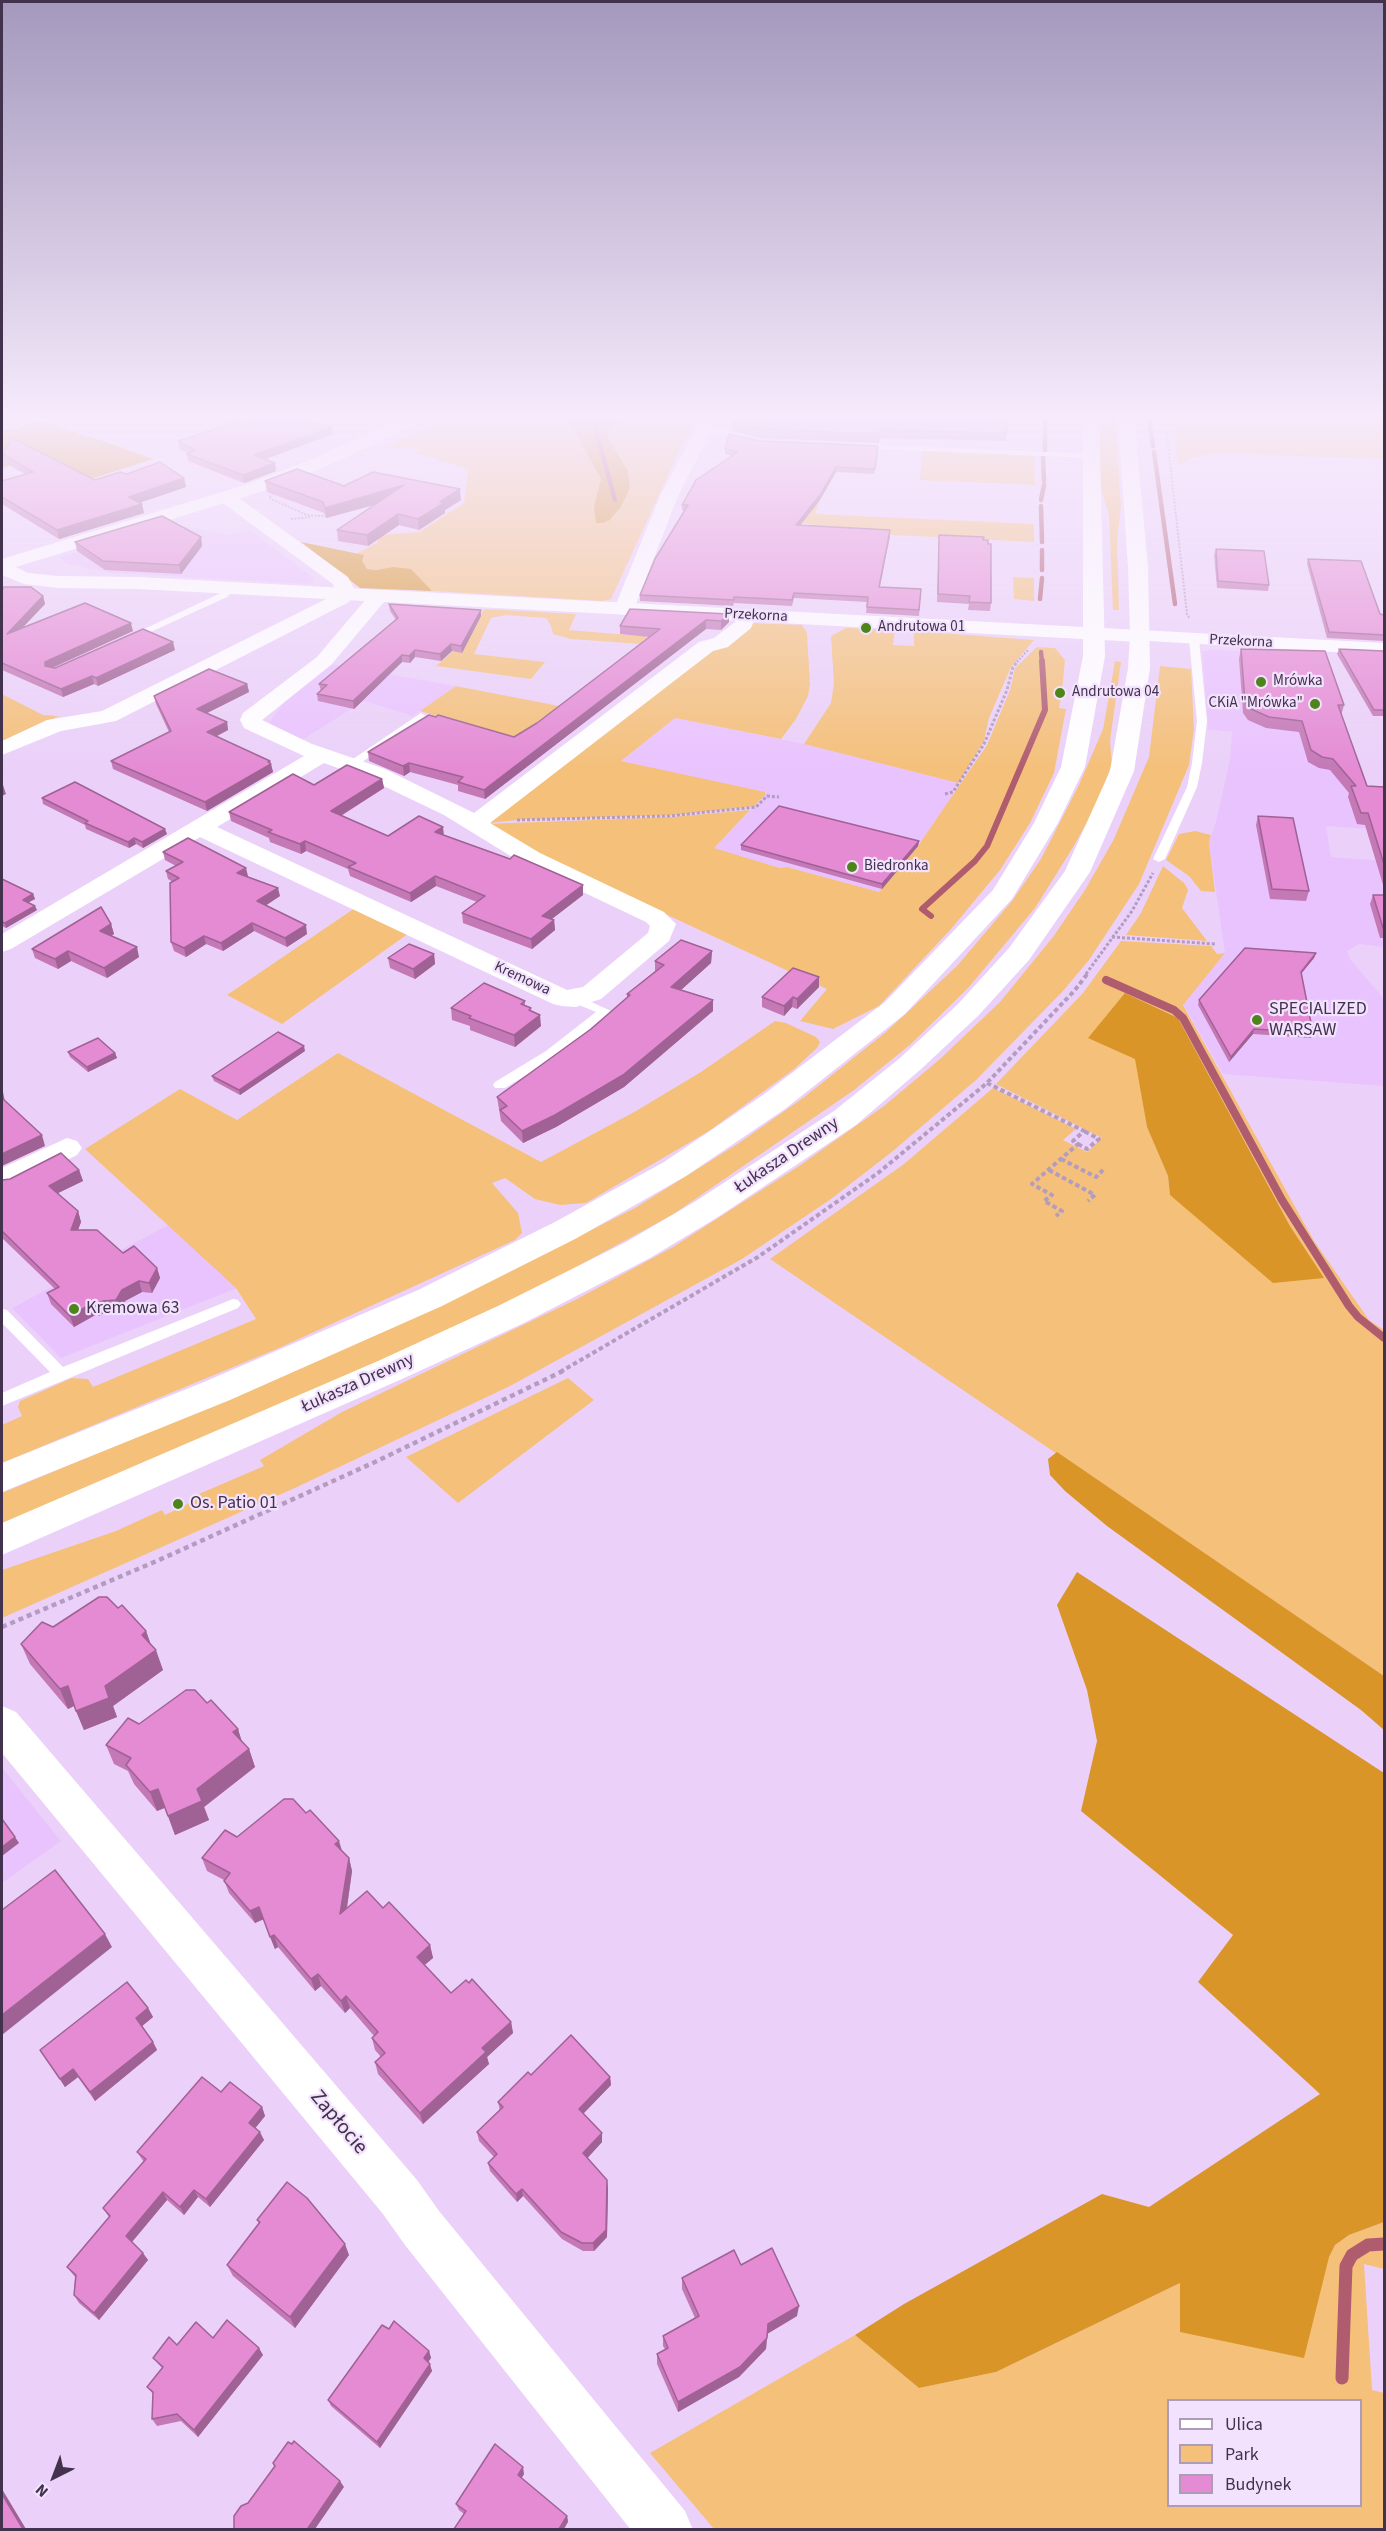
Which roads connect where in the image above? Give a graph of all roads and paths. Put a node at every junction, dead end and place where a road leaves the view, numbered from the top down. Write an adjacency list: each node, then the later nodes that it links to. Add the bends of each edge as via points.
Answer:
1 (98, 536): 7 (main road)
2 (278, 536): 11 (street, via 341,581)
3 (653, 536): 13 (street)
4 (1092, 536): 16 (main road)
5 (1136, 536): 17 (main road, Łukasza Drewny)
6 (1178, 536): 14 (path)
7 (30, 557): 8 (main road); 9 (main road, Przekorna, via 78,574)
8 (2, 566): 9 (main road, Przekorna, via 15,575 34,580)
9 (127, 583): 10 (main road, Przekorna)
10 (231, 588): 11 (main road, Przekorna); 19 (lane, via 224,595)
11 (344, 594): 12 (main road, Przekorna); 23 (street, via 339,601 108,716 55,725)
12 (379, 596): 13 (main road, Przekorna); 24 (street, via 324,661 252,716 256,727)
13 (624, 609): 15 (main road, Przekorna)
14 (1187, 614)
15 (746, 616): 16 (main road, Przekorna); 28 (street, via 744,624 721,643 706,646)
16 (1094, 634): 17 (main road, Przekorna); 50 (main road, via 1088,698 1073,767 1046,823 1003,894 895,1008 784,1095 675,1169 566,1230 430,1298 217,1391)
17 (1140, 636): 18 (street, Przekorna); 51 (main road, Łukasza Drewny, via 1139,668 1122,771 1077,872 1019,954 968,1010 845,1118 638,1250 521,1310)
18 (1194, 639): 21 (street, Przekorna); 30 (lane, via 1202,721 1197,763 1192,787)
19 (117, 643)
20 (1033, 646): 26 (path, via 1013,667 984,744 953,792)
21 (1384, 649)
22 (421, 716): 25 (lane)
23 (2, 749)
24 (322, 755): 25 (street); 29 (street)
25 (351, 765): 28 (street, via 421,794)
26 (945, 794)
27 (778, 796): 28 (path, via 767,796 756,807 669,816)
28 (476, 823): 34 (street, via 531,858 663,924 660,936 592,993)
29 (200, 828): 32 (street); 34 (street, Kremowa, via 562,998)
30 (1159, 859): 31 (path, via 1146,888)
31 (1112, 937): 33 (path); 35 (path, via 1076,990)
32 (2, 944)
33 (1215, 944)
34 (576, 999): 36 (lane, via 605,1011 551,1054)
35 (987, 1083): 37 (path); 52 (path, via 878,1173 758,1257 565,1370 375,1462)
36 (500, 1085)
37 (1084, 1131): 38 (path, via 1073,1141); 38 (path, via 1099,1139 1087,1149)
38 (1078, 1144): 40 (path)
39 (66, 1148): 43 (street)
40 (1061, 1159): 41 (path, via 1096,1177); 42 (path)
41 (1106, 1168)
42 (1049, 1170): 44 (path, via 1095,1195); 45 (path, via 1032,1184 1052,1195 1044,1201 1062,1211)
43 (2, 1180)
44 (1088, 1202)
45 (1056, 1216)
46 (233, 1304): 48 (lane)
47 (2, 1314): 48 (lane)
48 (61, 1374): 49 (lane)
49 (2, 1400)
50 (2, 1478)
51 (2, 1540)
52 (2, 1628)
53 (2, 1724): 54 (street, Zapłocie, via 400,2197)
54 (666, 2529)

